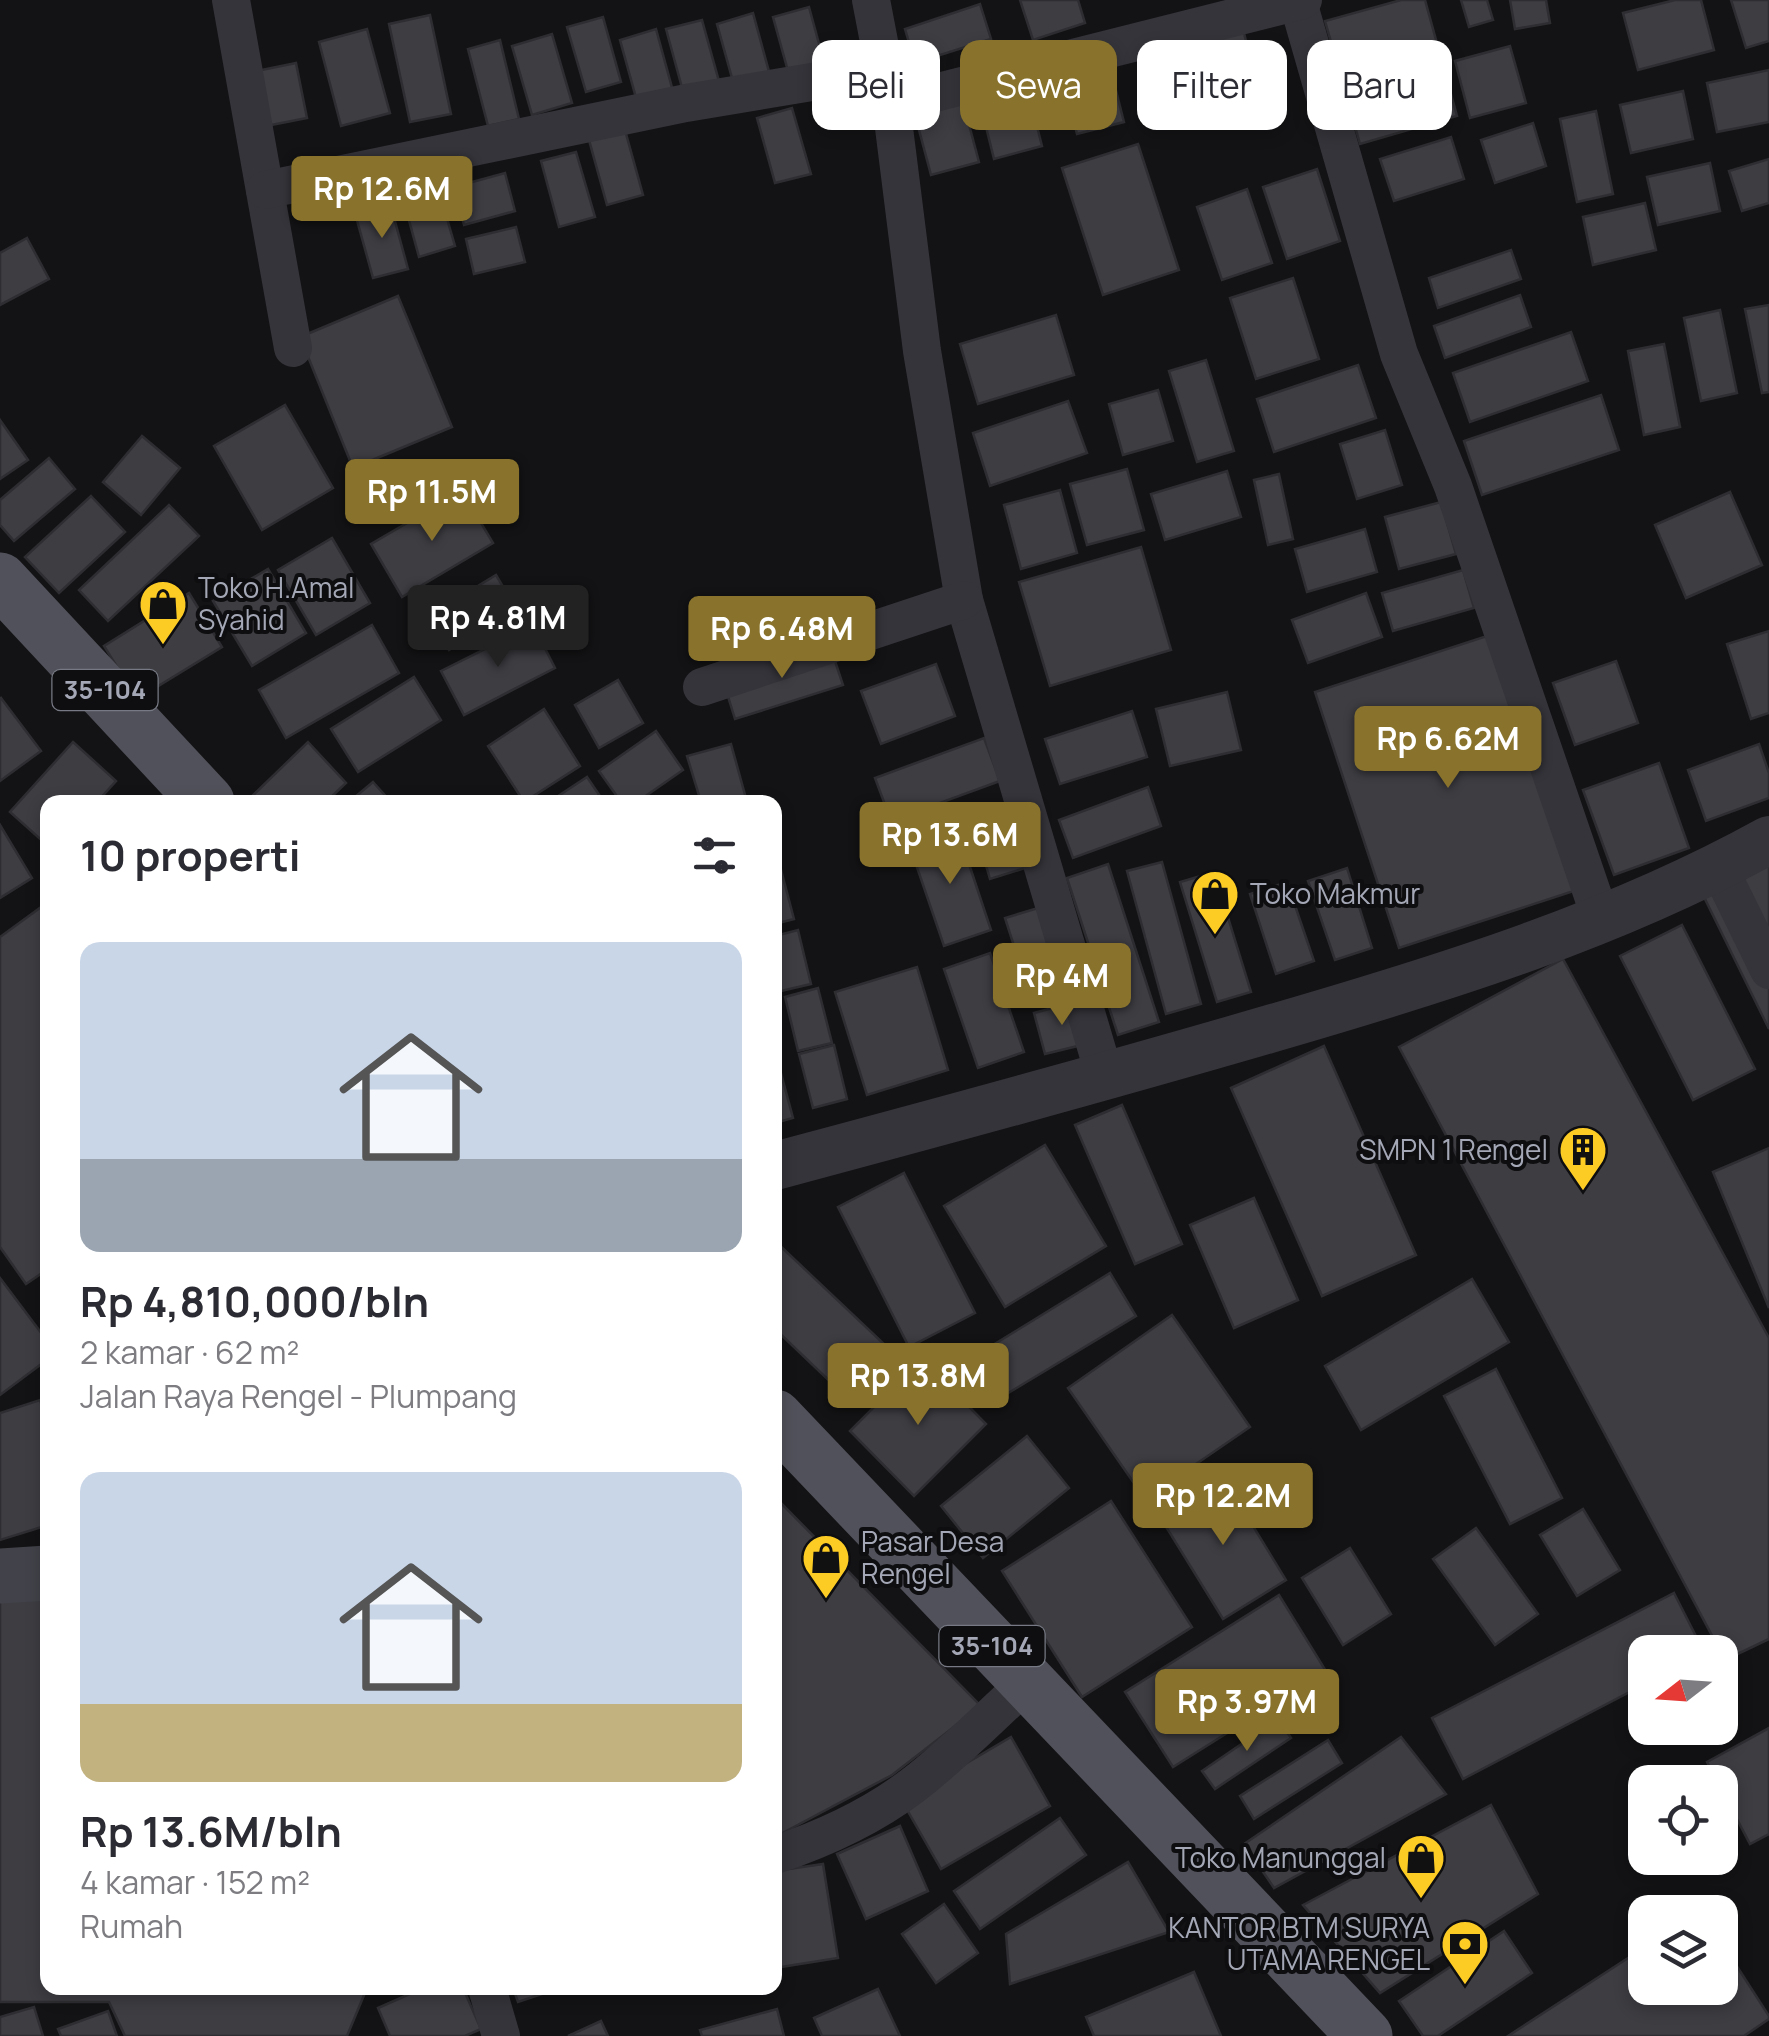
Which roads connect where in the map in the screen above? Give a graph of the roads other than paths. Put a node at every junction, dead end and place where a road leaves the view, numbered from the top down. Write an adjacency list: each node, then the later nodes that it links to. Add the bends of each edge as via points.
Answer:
1 (232, 0): 8 (street)
2 (871, 0): 4 (street)
3 (1301, 1): 5 (street); 16 (street, via 1399,354 1452,486)
4 (879, 40)
5 (940, 76)
6 (812, 94): 8 (street, via 668,106)
7 (894, 130): 11 (street)
8 (265, 190): 9 (street)
9 (294, 348)
10 (0, 580): 13 (main road, 35-104)
11 (964, 600): 12 (street); 18 (street)
12 (702, 686)
13 (201, 795)
14 (1769, 840): 15 (street)
15 (1719, 868): 16 (street); 17 (street)
16 (1602, 922): 18 (street, via 1392,993)
17 (1769, 970)
18 (1105, 1077): 19 (street)
19 (782, 1164)
20 (782, 1425): 23 (main road, 35-104)
21 (40, 1574): 22 (main road)
22 (0, 1576)
23 (1027, 1683): 24 (street, via 912,1786); 27 (main road, 35-104)
24 (782, 1854)
25 (488, 1995): 26 (street)
26 (501, 2036)
27 (1365, 2036)

